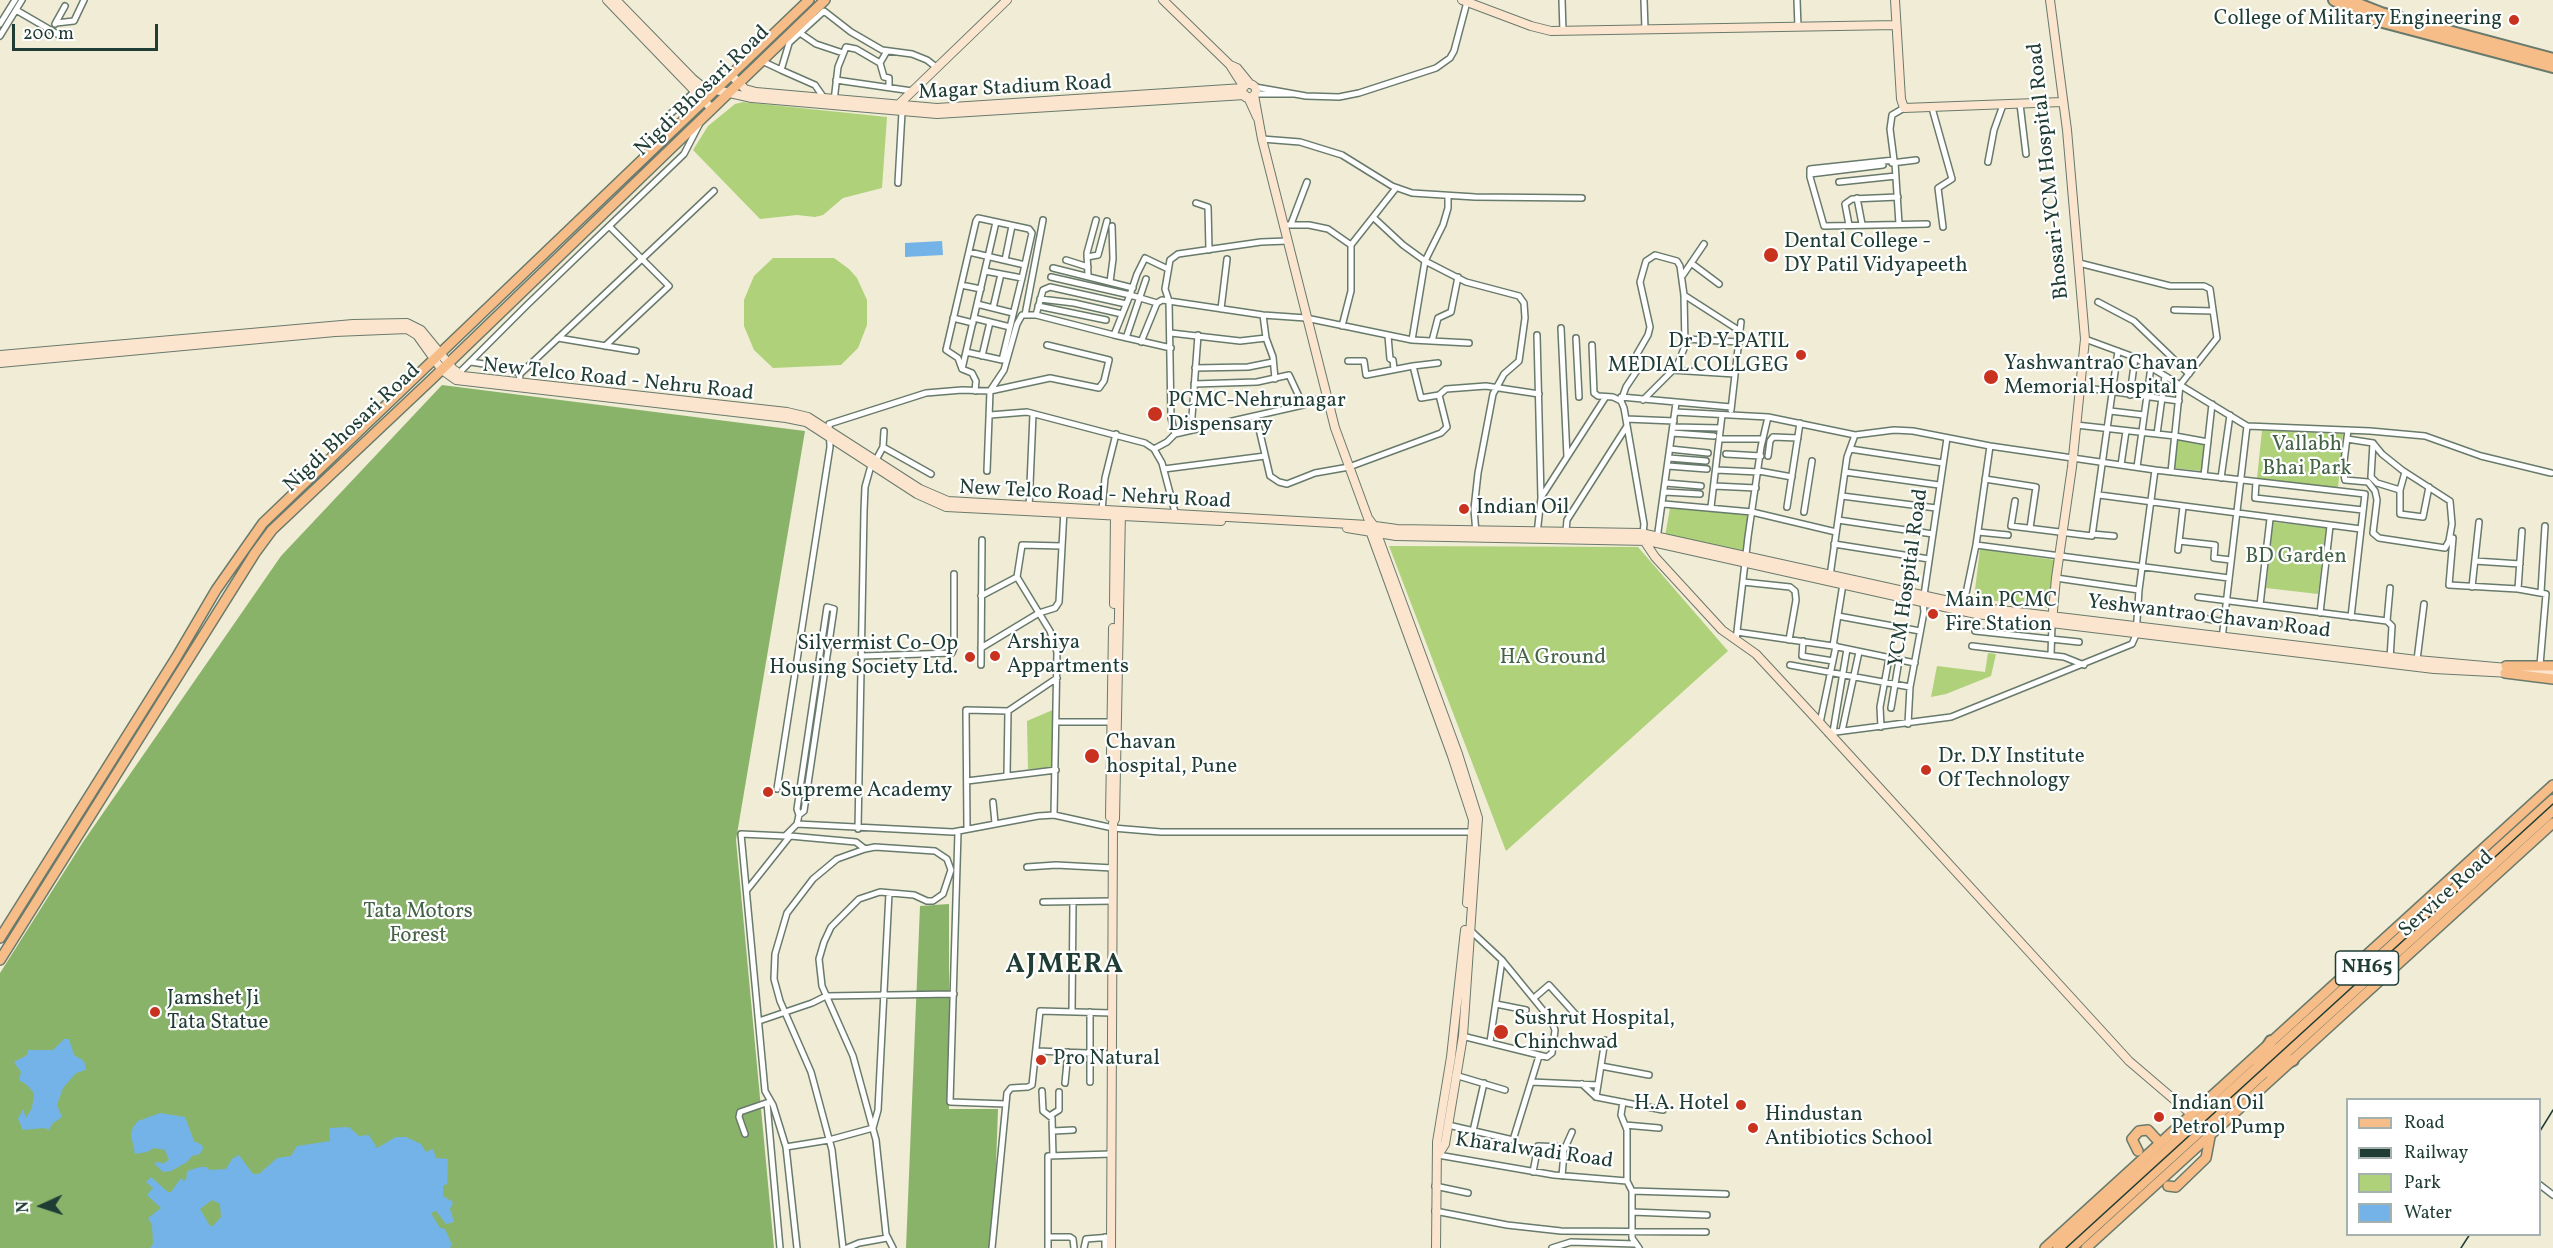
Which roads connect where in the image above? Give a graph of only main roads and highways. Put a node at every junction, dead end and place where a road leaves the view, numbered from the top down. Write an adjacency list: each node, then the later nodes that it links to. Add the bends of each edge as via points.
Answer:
1 (808, 0): 16 (main road, Nigdi Bhosari Road, via 263,523 216,590)
2 (825, 0): 17 (main road, Nigdi Bhosari Road, via 272,530)
3 (2334, 0): 5 (highway, via 2379,21)
4 (2348, 0): 5 (highway)
5 (2522, 54): 6 (highway); 7 (highway)
6 (2553, 59)
7 (2553, 67)
8 (2553, 666): 9 (main road, via 2505,670)
9 (2553, 679)
10 (2553, 785): 18 (main road)
11 (2553, 800): 20 (highway, NH65)
12 (2553, 810): 20 (highway, NH65)
13 (2553, 823): 15 (main road)
14 (2553, 830): 15 (main road)
15 (2523, 850): 19 (main road, Service Road)
16 (0, 938)
17 (0, 960)
18 (2271, 1041): 20 (highway); 23 (main road)
19 (2293, 1060): 20 (highway); 21 (main road, Service Road)
20 (2255, 1075): 22 (highway, NH65)
21 (2210, 1137): 25 (main road, via 2206,1158 2176,1187); 29 (main road, Service Road)
22 (2183, 1140): 27 (highway, NH65); 28 (highway, NH65)
23 (2160, 1143): 24 (main road, via 2148,1130 2139,1131 2132,1139); 26 (main road)
24 (2138, 1151)
25 (2168, 1186)
26 (2045, 1248)
27 (2058, 1248)
28 (2071, 1248)
29 (2086, 1248)

